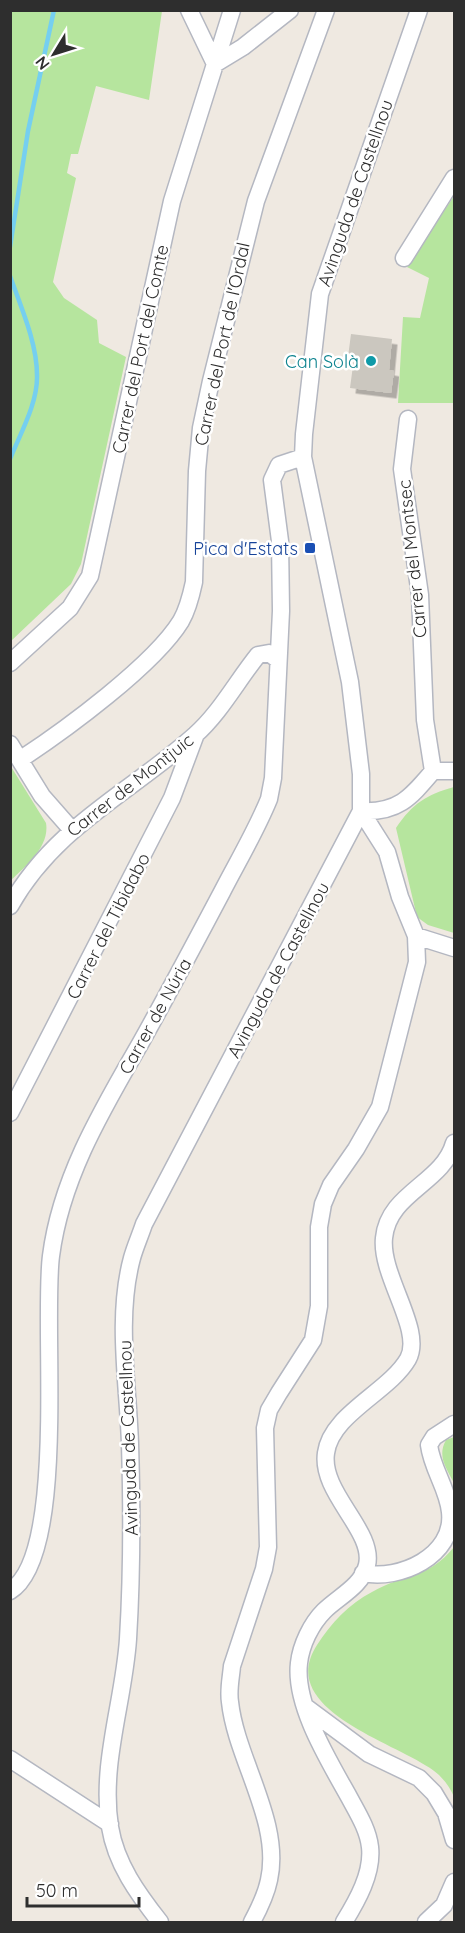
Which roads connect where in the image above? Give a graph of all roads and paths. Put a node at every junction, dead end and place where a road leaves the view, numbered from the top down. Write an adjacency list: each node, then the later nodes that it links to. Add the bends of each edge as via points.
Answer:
1 (189, 10): 6 (street)
2 (232, 10): 6 (street, Carrer del Port del Comte)
3 (290, 10): 6 (street)
4 (326, 10): 15 (street, Carrer del Port de l'Ordal, via 256,201 201,428 190,603 180,622 140,667)
5 (419, 10): 10 (street, Avinguda de Castellnou, via 320,294)
6 (215, 64): 12 (street, Carrer del Port del Comte, via 162,241 90,576 69,608)
7 (454, 178): 8 (street)
8 (404, 258)
9 (408, 419): 16 (street, Carrer del Montsec, via 402,469 420,595 425,720)
10 (303, 457): 11 (street, Carrer de Núria, via 279,465 272,480 280,541); 18 (street, Avinguda de Castellnou, via 350,682)
11 (278, 660): 13 (street, Carrer de Montjuic, via 269,653 258,655); 27 (street, Carrer de Núria, via 273,778 266,806 165,1000 97,1120 61,1213 49,1281 46,1503 30,1567)
12 (10, 663)
13 (196, 734): 19 (street, Carrer de Montjuic); 23 (street, Carrer del Tibidabo, via 176,790)
14 (10, 744): 15 (street)
15 (21, 759): 19 (street, via 49,805)
16 (433, 771): 17 (street); 18 (street, via 399,806 382,812)
17 (454, 771)
18 (361, 811): 21 (street, via 387,852); 30 (street, Avinguda de Castellnou, via 144,1224 132,1258 124,1326 131,1575 125,1677 107,1797)
19 (71, 829): 20 (street, Carrer de Montjuic)
20 (11, 905)
21 (416, 936): 22 (street); 34 (street, via 417,962 411,993 380,1107 323,1204 314,1340 274,1401 265,1428 268,1547 230,1682 236,1730 271,1846 269,1879)
22 (454, 948)
23 (10, 1113)
24 (454, 1143): 26 (street, via 446,1160 396,1207 387,1222 384,1253 411,1331 409,1357 342,1424 326,1451 327,1474 366,1550)
25 (454, 1424): 26 (street, via 429,1445 450,1511 450,1523 441,1544 408,1570 379,1576)
26 (363, 1573): 28 (street, via 354,1586 324,1611 302,1647 299,1688)
27 (10, 1591)
28 (306, 1707): 31 (street, via 369,1755 419,1778 440,1803); 35 (street, via 370,1846 366,1877)
29 (10, 1759): 30 (street)
30 (110, 1824): 33 (street, Avinguda de Castellnou, via 115,1848 136,1891)
31 (454, 1840)
32 (454, 1882): 36 (street, via 444,1905)
33 (160, 1923)
34 (252, 1923)
35 (344, 1923)
36 (426, 1923)

